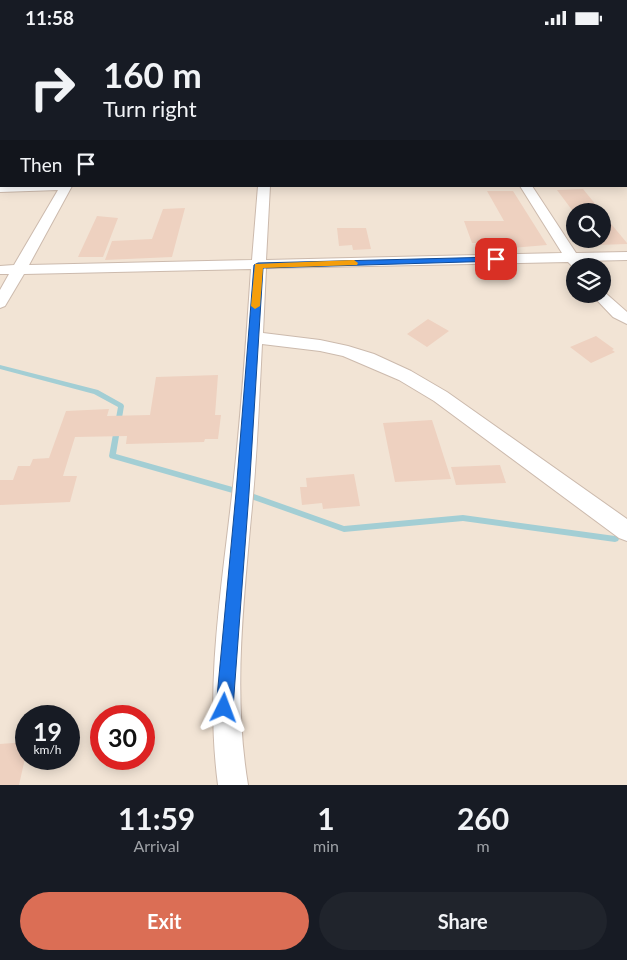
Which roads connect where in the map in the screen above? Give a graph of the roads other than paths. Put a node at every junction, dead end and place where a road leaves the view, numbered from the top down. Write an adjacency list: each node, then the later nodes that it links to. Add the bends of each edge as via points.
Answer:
1 (30, 187): 5 (street)
2 (65, 187): 11 (street)
3 (264, 187): 10 (street)
4 (527, 187): 7 (street)
5 (0, 188)
6 (627, 256): 8 (street)
7 (572, 258)
8 (610, 258)
9 (566, 262): 10 (street)
10 (258, 265): 11 (street); 16 (street)
11 (18, 269): 12 (street); 13 (street)
12 (0, 270)
13 (0, 303)
14 (608, 303): 15 (street)
15 (627, 319)
16 (253, 337): 17 (street, via 330,347 377,362 448,401); 18 (street, via 224,708 226,750)
17 (627, 531)
18 (233, 785)

